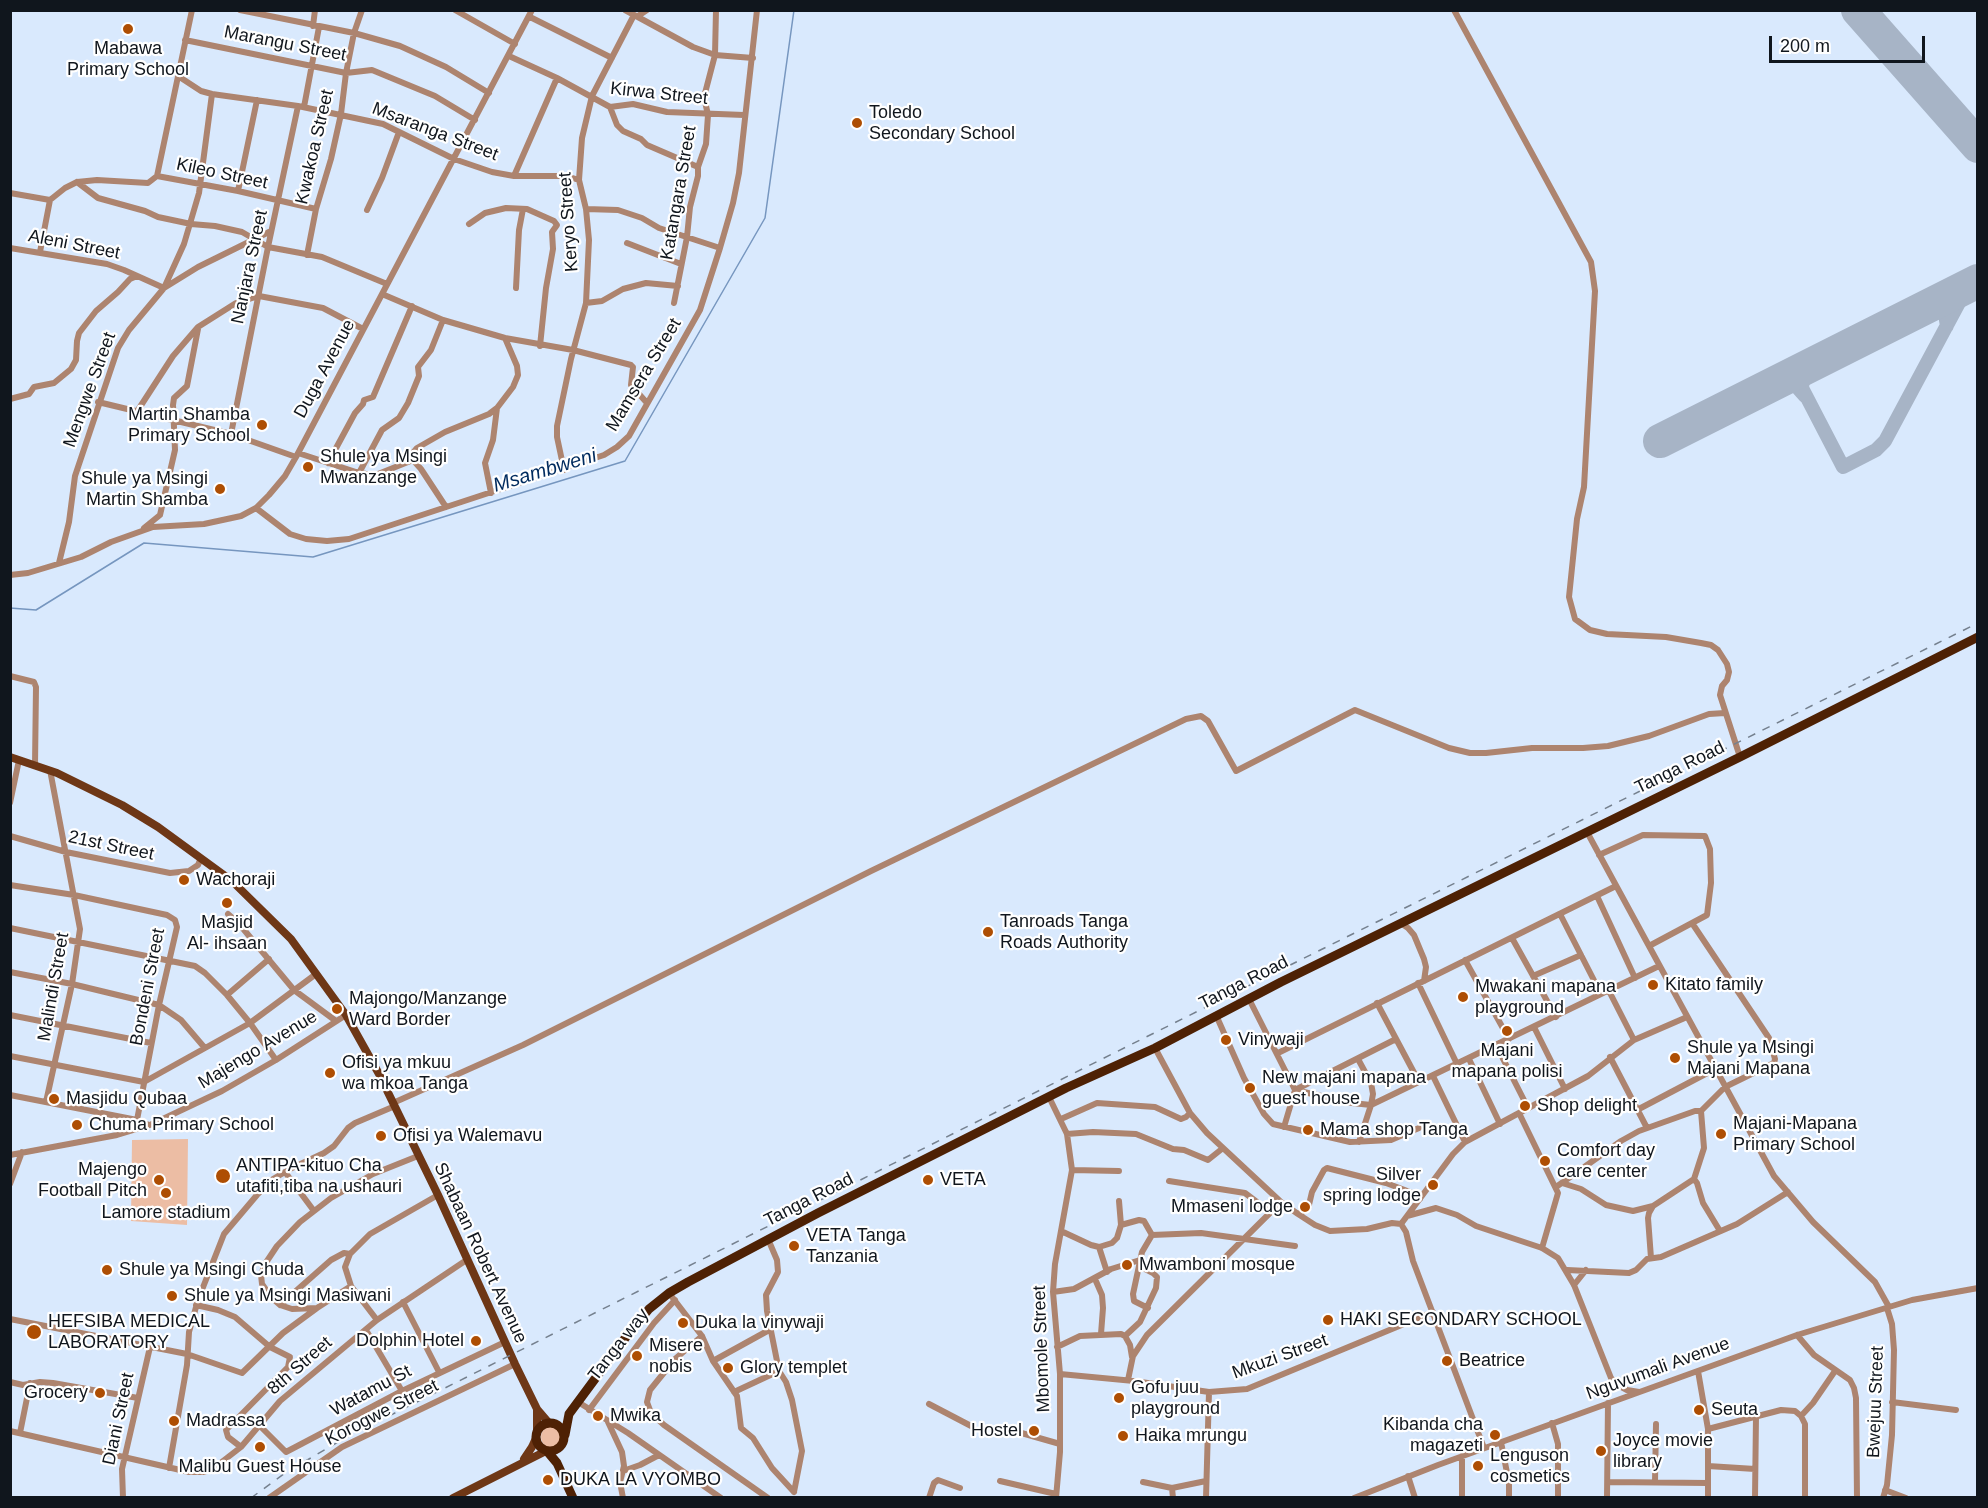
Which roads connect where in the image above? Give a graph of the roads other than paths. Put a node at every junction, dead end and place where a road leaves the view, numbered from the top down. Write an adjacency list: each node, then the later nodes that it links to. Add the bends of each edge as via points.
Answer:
1 (192, 10): 16 (street)
2 (240, 10): 11 (street)
3 (315, 10): 14 (street, Nanjara Street)
4 (362, 10): 15 (street, Kwakoa Street)
5 (455, 10): 17 (street)
6 (625, 10): 13 (street)
7 (646, 10): 13 (street, Keryo Street)
8 (757, 10): 21 (street, Mamsera Street)
9 (1454, 10): 100 (street, via 1591,262 1595,291 1584,487 1569,597 1575,619 1590,630 1607,634 1666,637 1711,645 1718,650 1729,672 1720,695)
10 (715, 11): 18 (street, Katangara Street)
11 (274, 14): 14 (street)
12 (531, 14): 17 (street, Duga Avenue); 20 (street)
13 (636, 15): 18 (street, via 693,47); 20 (street, Keryo Street)
14 (316, 26): 15 (street); 22 (street, Nanjara Street)
15 (354, 33): 23 (street, Kwakoa Street); 26 (street, via 437,62)
16 (185, 40): 22 (street, Marangu Street); 24 (street)
17 (515, 44): 19 (street, Duga Avenue)
18 (716, 55): 21 (street); 33 (street, Katangara Street, via 704,97)
19 (509, 56): 25 (street, Kirwa Street); 26 (street, Duga Avenue)
20 (612, 58): 28 (street, Keryo Street)
21 (753, 58): 34 (street, Mamsera Street)
22 (311, 66): 23 (street, Marangu Street); 30 (street, Nanjara Street)
23 (346, 73): 32 (street, Kwakoa Street); 35 (street, Marangu Street, via 372,70 390,76)
24 (178, 76): 27 (street, Msaranga Street); 39 (street)
25 (557, 78): 28 (street, Kirwa Street); 40 (street)
26 (489, 93): 35 (street, Duga Avenue)
27 (212, 94): 29 (street, Msaranga Street); 43 (street)
28 (592, 96): 31 (street, Kirwa Street); 41 (street, Keryo Street, via 582,138)
29 (257, 100): 30 (street, Msaranga Street); 44 (street)
30 (301, 106): 32 (street, Msaranga Street); 47 (street, Nanjara Street)
31 (610, 107): 33 (street, Kirwa Street, via 633,104); 38 (street, via 622,131)
32 (341, 114): 36 (street, Msaranga Street); 49 (street, Kwakoa Street)
33 (708, 115): 34 (street, Kirwa Street); 38 (street, Katangara Street, via 706,144)
34 (744, 116): 60 (street, Mamsera Street, via 739,173)
35 (475, 120): 37 (street, Duga Avenue)
36 (399, 132): 37 (street, Msaranga Street); 51 (street)
37 (454, 159): 40 (street, Msaranga Street); 65 (street, Duga Avenue)
38 (698, 167): 55 (street, Katangara Street)
39 (157, 176): 42 (street, via 148,183); 43 (street, Kileo Street)
40 (514, 176): 41 (street, Msaranga Street, via 566,176)
41 (579, 180): 50 (street, Keryo Street)
42 (77, 182): 46 (street); 53 (street, via 98,198)
43 (201, 185): 44 (street, Kileo Street); 53 (street)
44 (238, 191): 47 (street, Kileo Street)
45 (10, 193): 46 (street)
46 (50, 200): 61 (street)
47 (279, 201): 49 (street, Kileo Street); 54 (street, Nanjara Street)
48 (523, 208): 52 (street, via 485,213); 68 (street); 78 (street, via 557,225 552,232)
49 (316, 209): 62 (street, Kwakoa Street)
50 (586, 209): 55 (street, via 618,210); 71 (street, Keryo Street)
51 (367, 210)
52 (469, 224)
53 (191, 225): 56 (street, via 230,229); 67 (street)
54 (271, 231): 56 (street, Mengwe Street); 59 (street, Nanjara Street)
55 (687, 237): 60 (street); 63 (street, Katangara Street)
56 (254, 239): 59 (street); 67 (street, Mengwe Street)
57 (627, 243): 63 (street)
58 (10, 248): 61 (street, Aleni Street)
59 (268, 248): 62 (street); 70 (street, Nanjara Street)
60 (720, 248): 82 (street, Mamsera Street, via 700,309)
61 (40, 252): 64 (street, Aleni Street, via 107,264)
62 (307, 255): 65 (street, via 331,260)
63 (681, 264): 66 (street, Katangara Street)
64 (137, 276): 67 (street, Aleni Street); 80 (street, via 96,311 79,333 71,369 54,383 34,387 29,394)
65 (387, 284): 69 (street, Duga Avenue)
66 (678, 286): 71 (street, via 646,283 602,301); 72 (street, Katangara Street)
67 (164, 288): 81 (street, Mengwe Street, via 118,348)
68 (516, 288)
69 (382, 294): 73 (street); 76 (street, Duga Avenue)
70 (259, 296): 75 (street, via 236,303); 76 (street, via 323,308); 86 (street, Nanjara Street)
71 (586, 303): 79 (street, Keryo Street)
72 (675, 303)
73 (412, 306): 74 (street); 89 (street, via 373,397 364,400)
74 (443, 320): 77 (street); 91 (street, via 435,342 418,367 419,376 408,403 399,418 382,430)
75 (198, 327): 84 (street, via 173,356); 85 (street, via 187,386 174,398)
76 (363, 328): 87 (street, Duga Avenue)
77 (505, 338): 78 (street); 83 (street, via 518,375)
78 (540, 346): 79 (street)
79 (573, 350): 82 (street, via 631,365 631,385); 90 (street, Keryo Street, via 557,437)
80 (10, 399)
81 (98, 402): 84 (street); 96 (street, Mengwe Street, via 75,476)
82 (647, 403): 90 (street, Mamsera Street, via 629,436 617,447)
83 (497, 408): 88 (street, via 422,445 412,454); 92 (street, via 485,464)
84 (138, 410): 85 (street)
85 (173, 420): 86 (street); 95 (street, via 175,450 160,515)
86 (231, 434): 87 (street)
87 (297, 455): 89 (street); 94 (street, Duga Avenue, via 285,476)
88 (413, 460): 91 (street, via 378,474); 93 (street)
89 (328, 462): 91 (street)
90 (564, 470): 92 (street, Mamsera Street)
91 (359, 473)
92 (491, 493): 93 (street, Mamsera Street)
93 (446, 507): 94 (street, Mamsera Street, via 349,539 327,541 290,534)
94 (256, 508): 95 (street, Duga Avenue, via 216,522)
95 (141, 530): 96 (street, Duga Avenue)
96 (59, 563): 97 (street, Duga Avenue)
97 (10, 575)
98 (1977, 637): 101 (highway, Tanga Road)
99 (10, 676): 103 (street, via 34,682 36,687)
100 (1725, 713): 101 (street); 175 (street, via 1709,714 1608,746 1470,753 1355,710 1236,771 1208,721 1201,716 1186,719 523,1045)
101 (1740, 757): 106 (highway, Tanga Road)
102 (15, 759): 103 (main road, Shabaan Robert Avenue); 105 (street)
103 (35, 765): 104 (main road, Shabaan Robert Avenue)
104 (50, 770): 108 (street, Malindi Street); 110 (main road, Shabaan Robert Avenue, via 122,805)
105 (10, 802)
106 (1587, 832): 109 (street, Bwejuu Street); 118 (highway, Tanga Road)
107 (10, 836): 108 (street, 21st Street)
108 (66, 852): 110 (street, 21st Street, via 170,873 189,871); 113 (street, Malindi Street)
109 (1599, 855): 112 (street, Bwejuu Street); 117 (street, via 1643,835 1705,836 1710,849 1709,908 1707,915)
110 (201, 858): 129 (main road, Shabaan Robert Avenue, via 232,881 291,939)
111 (10, 885): 113 (street, Bondeni Street)
112 (1616, 886): 114 (street); 122 (street, Bwejuu Street)
113 (74, 895): 121 (street, Malindi Street); 126 (street, Bondeni Street, via 175,920)
114 (1597, 896): 116 (street); 131 (street)
115 (228, 914): 124 (street)
116 (1560, 914): 120 (street); 123 (street)
117 (1692, 923): 122 (street); 169 (street, via 1769,1038 1775,1059 1774,1063)
118 (1402, 924): 132 (street, via 1414,935 1424,959 1426,967); 138 (highway, Tanga Road)
119 (10, 928): 121 (street)
120 (1512, 938): 125 (street); 130 (street)
121 (80, 942): 126 (street); 133 (street, Malindi Street)
122 (1648, 946): 127 (street, Bwejuu Street)
123 (1581, 955): 130 (street); 136 (street)
124 (269, 959): 134 (street); 137 (street)
125 (1465, 960): 132 (street); 151 (street)
126 (170, 961): 137 (street, via 195,966); 140 (street, Bondeni Street)
127 (1659, 966): 131 (street); 145 (street, Bwejuu Street)
128 (10, 972): 133 (street)
129 (316, 974): 134 (street); 142 (main road, Shabaan Robert Avenue)
130 (1533, 976): 144 (street)
131 (1635, 978): 135 (street)
132 (1421, 982): 139 (street); 163 (street)
133 (72, 984): 140 (street); 148 (street, Malindi Street)
134 (294, 990): 146 (street); 147 (street)
135 (1609, 991): 136 (street); 152 (street)
136 (1601, 994): 144 (street)
137 (227, 995): 147 (street)
138 (1249, 999): 143 (highway, Tanga Road); 157 (street)
139 (1377, 1003): 150 (street); 157 (street)
140 (159, 1005): 153 (street, Bondeni Street); 155 (street, via 181,1020)
141 (10, 1015): 148 (street)
142 (346, 1015): 146 (street, Majengo Avenue); 175 (main road, Shabaan Robert Avenue)
143 (1216, 1015): 156 (highway, Tanga Road); 186 (street, via 1264,1114 1273,1124)
144 (1556, 1017): 149 (street)
145 (1687, 1017): 152 (street); 165 (street, Bwejuu Street)
146 (336, 1021): 162 (street, Majengo Avenue)
147 (250, 1023): 155 (street); 162 (street)
148 (64, 1026): 153 (street); 164 (street, Malindi Street)
149 (1534, 1027): 151 (street); 170 (street)
150 (1396, 1039): 160 (street); 168 (street)
151 (1509, 1039): 154 (street)
152 (1634, 1041): 159 (street)
153 (151, 1043): 167 (street, Bondeni Street)
154 (1496, 1045): 161 (street); 177 (street)
155 (204, 1047): 167 (street)
156 (1155, 1048): 173 (highway, Tanga Road); 180 (street)
157 (1278, 1053): 171 (street)
158 (10, 1056): 164 (street)
159 (1610, 1057): 170 (street); 178 (street)
160 (1358, 1059): 171 (street); 176 (street, via 1371,1083)
161 (1469, 1059): 163 (street); 184 (street)
162 (276, 1060): 185 (street, Majengo Avenue)
163 (1457, 1064): 166 (street)
164 (55, 1065): 167 (street); 174 (street, Malindi Street)
165 (1715, 1069): 169 (street, Bwejuu Street); 178 (street)
166 (1433, 1076): 168 (street); 191 (street)
167 (144, 1082): 183 (street, Bondeni Street)
168 (1419, 1082): 176 (street)
169 (1725, 1087): 179 (street); 204 (street, Bwejuu Street, via 1774,1176)
170 (1565, 1089): 177 (street)
171 (1295, 1090): 176 (street); 186 (street)
172 (10, 1095): 174 (street)
173 (1049, 1097): 182 (street, Mbomole Street); 220 (highway, Tanga Road)
174 (46, 1102): 183 (street)
175 (394, 1104): 195 (main road, Shabaan Robert Avenue); 198 (street, via 355,1123 329,1150)
176 (1371, 1104): 190 (street)
177 (1528, 1108): 181 (street)
178 (1637, 1110): 188 (street)
179 (1701, 1111): 188 (street); 199 (street, via 1704,1148)
180 (1190, 1113): 182 (street, via 1180,1119 1155,1107 1097,1102); 192 (street)
181 (1519, 1113): 184 (street); 203 (street)
182 (1061, 1119): 189 (street, Mbomole Street)
183 (137, 1120): 185 (street)
184 (1500, 1124): 191 (street)
185 (150, 1125): 193 (street, Majengo Avenue)
186 (1284, 1127): 190 (street)
187 (1419, 1128): 190 (street, via 1391,1140)
188 (1647, 1128): 201 (street, via 1621,1141)
189 (1068, 1134): 192 (street, via 1136,1134 1208,1160); 196 (street, Mbomole Street)
190 (1359, 1142)
191 (1465, 1142): 206 (street)
192 (1223, 1148): 208 (street)
193 (22, 1152): 194 (street, Majengo Avenue); 202 (street)
194 (11, 1155)
195 (418, 1156): 205 (main road, Shabaan Robert Avenue); 210 (street, via 373,1174)
196 (1072, 1170): 197 (street); 216 (street, Mbomole Street)
197 (1119, 1170)
198 (285, 1172): 210 (street); 238 (street, via 257,1195 224,1234)
199 (1694, 1179): 209 (street); 217 (street)
200 (1169, 1181): 211 (street, via 1245,1193)
201 (1562, 1183): 203 (street); 209 (street, via 1581,1189 1606,1205 1633,1211)
202 (10, 1184)
203 (1556, 1187): 223 (street, via 1557,1198)
204 (1788, 1192): 217 (street); 240 (street, Bwejuu Street, via 1875,1282)
205 (438, 1196): 224 (street, via 370,1234); 226 (main road, Shabaan Robert Avenue)
206 (1420, 1199): 212 (street, via 1386,1183 1327,1168 1312,1192 1308,1209); 213 (street)
207 (1119, 1201): 215 (street)
208 (1281, 1202): 211 (street); 212 (street)
209 (1653, 1206): 225 (street, via 1648,1218)
210 (314, 1211): 239 (street, via 292,1230 261,1275 262,1284)
211 (1270, 1212): 219 (street)
212 (1298, 1214): 214 (street, via 1330,1231)
213 (1407, 1216): 214 (street); 223 (street, via 1436,1208)
214 (1401, 1224): 243 (street)
215 (1121, 1225): 218 (street, via 1144,1221); 222 (street, via 1117,1238)
216 (1061, 1231): 222 (street); 235 (street, Mbomole Street)
217 (1720, 1231): 225 (street)
218 (1152, 1235): 219 (street, via 1201,1233); 227 (street)
219 (1243, 1237): 221 (street); 258 (street, via 1147,1335)
220 (768, 1239): 236 (highway, Tanga Road); 246 (street, via 778,1272 766,1295)
221 (1295, 1246)
222 (1099, 1247): 230 (street)
223 (1542, 1248): 228 (street, via 1558,1258)
224 (350, 1254): 233 (street, via 345,1267); 239 (street, via 344,1252 331,1260)
225 (1651, 1258): 229 (street, via 1629,1273)
226 (468, 1259): 237 (street, 8th Street); 252 (main road, Shabaan Robert Avenue)
227 (1139, 1263): 230 (street); 242 (street, via 1133,1299); 242 (street, via 1157,1277)
228 (1567, 1270): 229 (street); 232 (street)
229 (1586, 1270): 232 (street)
230 (1107, 1272): 231 (street)
231 (1095, 1279): 235 (street, via 1074,1289); 248 (street, via 1102,1295)
232 (1574, 1285): 271 (street, via 1611,1378 1627,1390)
233 (351, 1286): 241 (street); 245 (street)
234 (1977, 1287): 240 (street, Nguvumali Avenue)
235 (1053, 1292): 255 (street, Mbomole Street)
236 (672, 1296): 250 (street); 273 (highway, Tanga Road, via 649,1309); 278 (street, Tanga way)
237 (403, 1302): 245 (street, 8th Street); 263 (street)
238 (196, 1305): 254 (street, via 235,1317); 256 (street)
239 (280, 1305): 241 (street, via 292,1309)
240 (1888, 1307): 249 (street, Nguvumali Avenue); 274 (street, Bwejuu Street, via 1894,1350)
241 (317, 1308): 254 (street)
242 (1148, 1308): 251 (street)
243 (1433, 1312): 270 (street, Mkuzi Street, via 1247,1389); 298 (street)
244 (10, 1319): 253 (street)
245 (377, 1320): 247 (street, 8th Street)
246 (771, 1329): 257 (street); 260 (street)
247 (366, 1330): 268 (street); 287 (street, 8th Street, via 280,1401)
248 (1101, 1334): 251 (street); 255 (street, via 1080,1336)
249 (1797, 1335): 261 (street, Nguvumali Avenue); 262 (street)
250 (702, 1336): 257 (street); 329 (street, via 675,1359 650,1390 647,1402 651,1413)
251 (1125, 1336): 258 (street)
252 (505, 1342): 259 (main road, Shabaan Robert Avenue); 263 (street, Watamu St)
253 (150, 1347): 256 (street); 272 (street, Diani Street)
254 (270, 1347): 256 (street, via 242,1373); 297 (street, via 290,1357 290,1362 226,1430 228,1437)
255 (1057, 1347): 264 (street, Mbomole Street)
256 (187, 1354): 305 (street)
257 (713, 1361): 269 (street)
258 (1132, 1361): 265 (street)
259 (515, 1364): 277 (main road, Shabaan Robert Avenue); 320 (street, Korogwe Street, via 342,1447)
260 (779, 1371): 269 (street); 319 (street, via 792,1400 802,1451)
261 (1698, 1371): 271 (street, Nguvumali Avenue); 289 (street)
262 (1835, 1371): 282 (street); 344 (street, via 1850,1380 1856,1398)
263 (439, 1372): 268 (street, Watamu St)
264 (1060, 1374): 265 (street, Mkuzi Street); 296 (street, Mbomole Street)
265 (1128, 1380): 270 (street, Mkuzi Street)
266 (10, 1382): 267 (street)
267 (30, 1383): 272 (street, via 53,1383); 292 (street)
268 (402, 1391): 287 (street, Watamu St, via 286,1452)
269 (734, 1392): 319 (street, via 741,1428)
270 (1209, 1392): 311 (street)
271 (1639, 1392): 275 (street, Nguvumali Avenue)
272 (138, 1398): 302 (street, Diani Street)
273 (578, 1402): 278 (street); 280 (highway, Tanga Road)
274 (1892, 1402): 279 (street); 321 (street, Bwejuu Street)
275 (1608, 1403): 285 (street, Nguvumali Avenue); 313 (street)
276 (928, 1404): 288 (street)
277 (537, 1409): 283 (main road); 293 (main road)
278 (589, 1410): 284 (street)
279 (1956, 1410)
280 (569, 1414): 283 (highway); 294 (highway)
281 (1756, 1416): 282 (street, via 1789,1409); 289 (street); 306 (street)
282 (1801, 1416): 343 (street, via 1805,1424)
283 (551, 1422): 293 (highway, via 543,1424); 294 (highway, via 558,1425)
284 (608, 1422): 300 (street); 307 (street, via 622,1452)
285 (1552, 1423): 295 (street, Nguvumali Avenue); 339 (street, via 1558,1444)
286 (1656, 1424): 314 (street)
287 (259, 1425): 297 (street, 8th Street)
288 (973, 1427)
289 (1708, 1429): 304 (street)
290 (1011, 1430): 296 (street)
291 (10, 1431): 292 (street, 8th Street)
292 (20, 1433): 302 (street, 8th Street)
293 (536, 1434): 299 (highway, via 537,1444); 303 (main road, via 532,1448)
294 (564, 1438): 299 (highway, via 557,1450); 308 (highway)
295 (1501, 1442): 298 (street, Nguvumali Avenue); 338 (street)
296 (1060, 1444): 322 (street, Mbomole Street)
297 (241, 1447): 305 (street, 8th Street, via 204,1472)
298 (1484, 1448): 301 (street, Nguvumali Avenue)
299 (547, 1451): 303 (main road); 308 (highway)
300 (659, 1455): 307 (street); 328 (street)
301 (1462, 1456): 309 (street, Nguvumali Avenue); 337 (street)
302 (124, 1457): 305 (street, 8th Street); 323 (street, Diani Street)
303 (521, 1462): 325 (main road)
304 (1708, 1466): 306 (street); 315 (street)
305 (169, 1468)
306 (1755, 1469): 342 (street)
307 (623, 1471): 327 (street)
308 (562, 1472): 326 (highway)
309 (1408, 1476): 335 (street, Nguvumali Avenue); 336 (street)
310 (1000, 1481): 318 (street)
311 (1206, 1481): 317 (street); 334 (street)
312 (1143, 1482): 317 (street)
313 (1608, 1482): 314 (street); 340 (street)
314 (1655, 1482): 315 (street)
315 (1708, 1483): 341 (street)
316 (960, 1488): 331 (street, via 938,1480)
317 (1172, 1488): 333 (street)
318 (1032, 1490): 322 (street); 332 (street)
319 (794, 1492): 330 (street)
320 (280, 1494): 324 (street, Korogwe Street)
321 (1884, 1494): 345 (street)
322 (1056, 1496)
323 (123, 1497)
324 (269, 1497)
325 (453, 1497)
326 (573, 1497)
327 (623, 1497)
328 (721, 1497)
329 (768, 1497)
330 (788, 1497)
331 (929, 1497)
332 (1030, 1497)
333 (1173, 1497)
334 (1206, 1497)
335 (1354, 1497)
336 (1415, 1497)
337 (1462, 1497)
338 (1509, 1497)
339 (1558, 1497)
340 (1607, 1497)
341 (1708, 1497)
342 (1755, 1497)
343 (1805, 1497)
344 (1857, 1497)
345 (1906, 1497)

